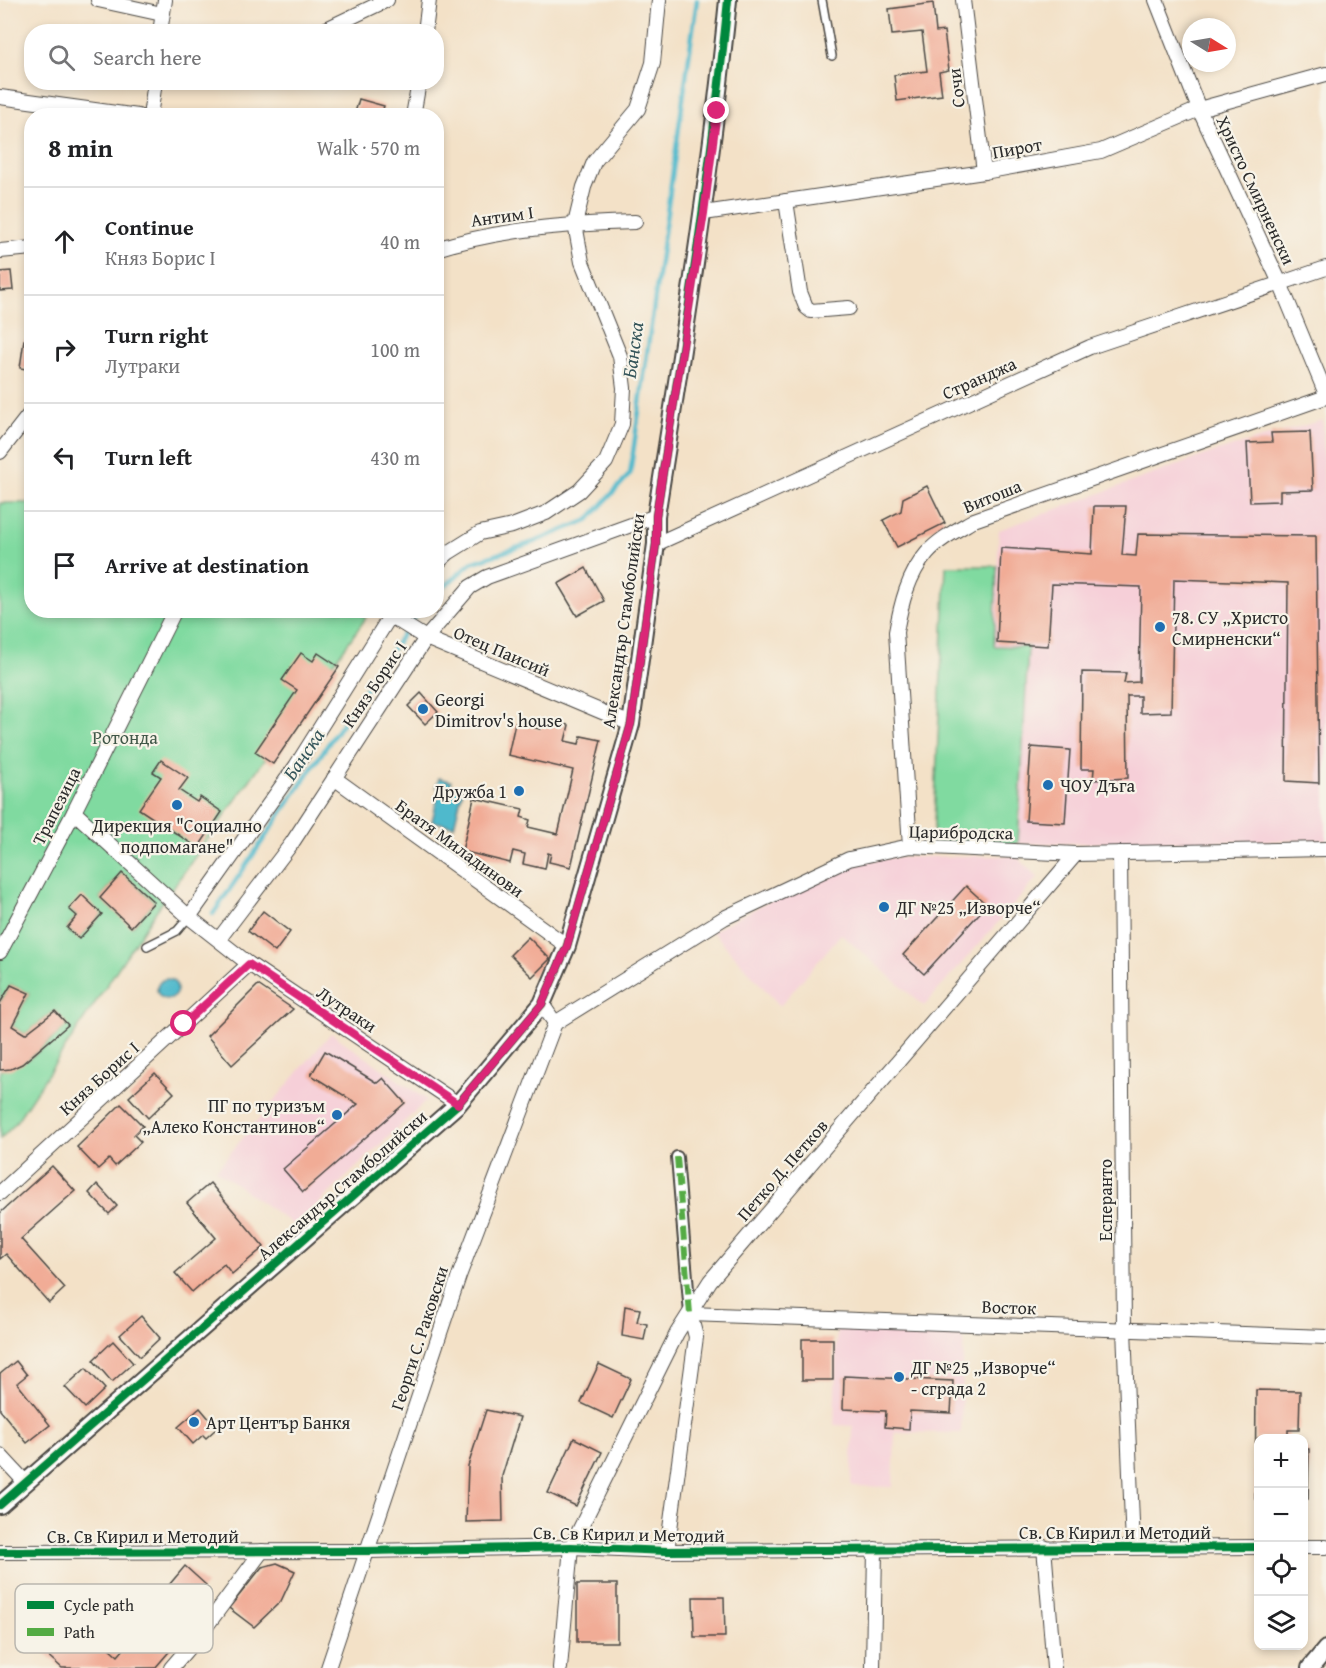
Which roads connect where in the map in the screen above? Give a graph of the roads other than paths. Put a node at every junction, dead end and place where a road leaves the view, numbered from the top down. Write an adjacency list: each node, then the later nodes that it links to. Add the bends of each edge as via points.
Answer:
1 (98, 0): 9 (street)
2 (387, 0): 11 (street)
3 (429, 0): 12 (street)
4 (659, 0): 26 (street, via 653,63 638,109 594,162)
5 (728, 0): 24 (street, Александър Стамболийски)
6 (822, 0): 13 (lane)
7 (963, 0): 22 (street, Сочи)
8 (1156, 0): 21 (street, Христо Смирненски)
9 (164, 7): 10 (street)
10 (161, 24)
11 (337, 24)
12 (426, 24)
13 (832, 56)
14 (1326, 74): 21 (street, Пирот)
15 (154, 90): 19 (street)
16 (418, 90): 20 (street)
17 (0, 97): 18 (street)
18 (80, 108)
19 (151, 108)
20 (414, 108)
21 (1199, 109): 22 (street, Пирот, via 1101,151); 31 (street, Христо Смирненски)
22 (984, 172): 23 (street, Пирот)
23 (786, 201): 24 (street, Пирот); 32 (street, via 800,292 806,307 811,311)
24 (704, 213): 36 (street, Александър Стамболийски)
25 (635, 222): 26 (street, Антим I)
26 (574, 224): 27 (street, Антим I, via 472,238); 38 (street, via 582,262 620,356 624,388 622,424 606,462 579,491 546,513 512,526 480,532)
27 (444, 247)
28 (24, 249): 29 (street)
29 (0, 251)
30 (1326, 268): 31 (street, Странджа)
31 (1280, 283): 33 (street, Христо Смирненски); 37 (street, Странджа, via 1090,347)
32 (849, 308)
33 (1326, 396): 48 (street, Витоша, via 974,520 928,552 909,582 896,632)
34 (24, 421): 35 (street)
35 (0, 452)
36 (656, 516): 37 (street, Александър Стамболийски); 39 (street, Княз Борис I, via 487,577 470,587)
37 (656, 544): 45 (street, Александър Стамболийски)
38 (444, 557)
39 (444, 612)
40 (171, 618): 47 (street, Трапезица)
41 (388, 618): 52 (street, Княз Борис I, via 296,766)
42 (396, 618): 44 (street, Отец Паисий)
43 (438, 618): 44 (street, Княз Борис I)
44 (421, 635): 45 (street, Отец Паисий); 46 (street, Княз Борис I)
45 (631, 724): 55 (street, Александър Стамболийски)
46 (334, 778): 53 (street, Княз Борис I, via 292,843); 55 (street, Братя Миладинови)
47 (74, 813): 52 (street, Лутраки); 56 (street, Трапезица)
48 (910, 846): 51 (street, Царибродска); 59 (street, Царибродска, via 849,859 724,918)
49 (1326, 849): 50 (street, Царибродска)
50 (1120, 853): 51 (street, Царибродска); 64 (street, Есперанто)
51 (1076, 854): 63 (street, Петко Д. Петков, via 710,1281)
52 (189, 917): 53 (street, Лутраки); 54 (lane, Княз Борис I, via 177,931)
53 (219, 939): 57 (street, Лутраки)
54 (147, 946)
55 (567, 946): 58 (street, Александър Стамболийски)
56 (0, 952)
57 (249, 964): 60 (street, Лутраки); 62 (street, Княз Борис I)
58 (542, 1004): 59 (street); 60 (street, Александър Стамболийски)
59 (555, 1023): 77 (street, Георги С. Раковски, via 459,1276)
60 (458, 1104): 67 (street, Александър Стамболийски)
61 (676, 1157): 63 (street)
62 (0, 1193)
63 (690, 1314): 64 (street, Восток); 70 (street, Петко Д. Петков); 78 (street, via 696,1337)
64 (1124, 1329): 65 (street, Восток); 69 (street, Есперанто)
65 (1326, 1337)
66 (0, 1455): 67 (street)
67 (26, 1483): 68 (street, Александър Стамболийски)
68 (0, 1505)
69 (1133, 1546): 71 (street, Св. Св Кирил и Методий); 72 (street, Св. Св Кирил и Методий)
70 (571, 1547): 77 (street, Св. Св Кирил и Методий); 78 (street, Св. Св Кирил и Методий); 85 (street)
71 (1044, 1547): 75 (street, Св. Св Кирил и Методий); 87 (street)
72 (1254, 1547)
73 (1308, 1547): 74 (street)
74 (1326, 1547)
75 (875, 1549): 78 (street, Св. Св Кирил и Методий); 86 (street)
76 (262, 1551): 77 (street, Св. Св Кирил и Методий); 79 (street, Св. Св Кирил и Методий); 80 (street)
77 (368, 1551): 84 (street, Георги С. Раковски)
78 (668, 1551)
79 (0, 1552)
80 (213, 1617)
81 (1326, 1649): 88 (street)
82 (184, 1653): 83 (street)
83 (171, 1668)
84 (328, 1668)
85 (560, 1668)
86 (873, 1668)
87 (1054, 1668)
88 (1310, 1668)

